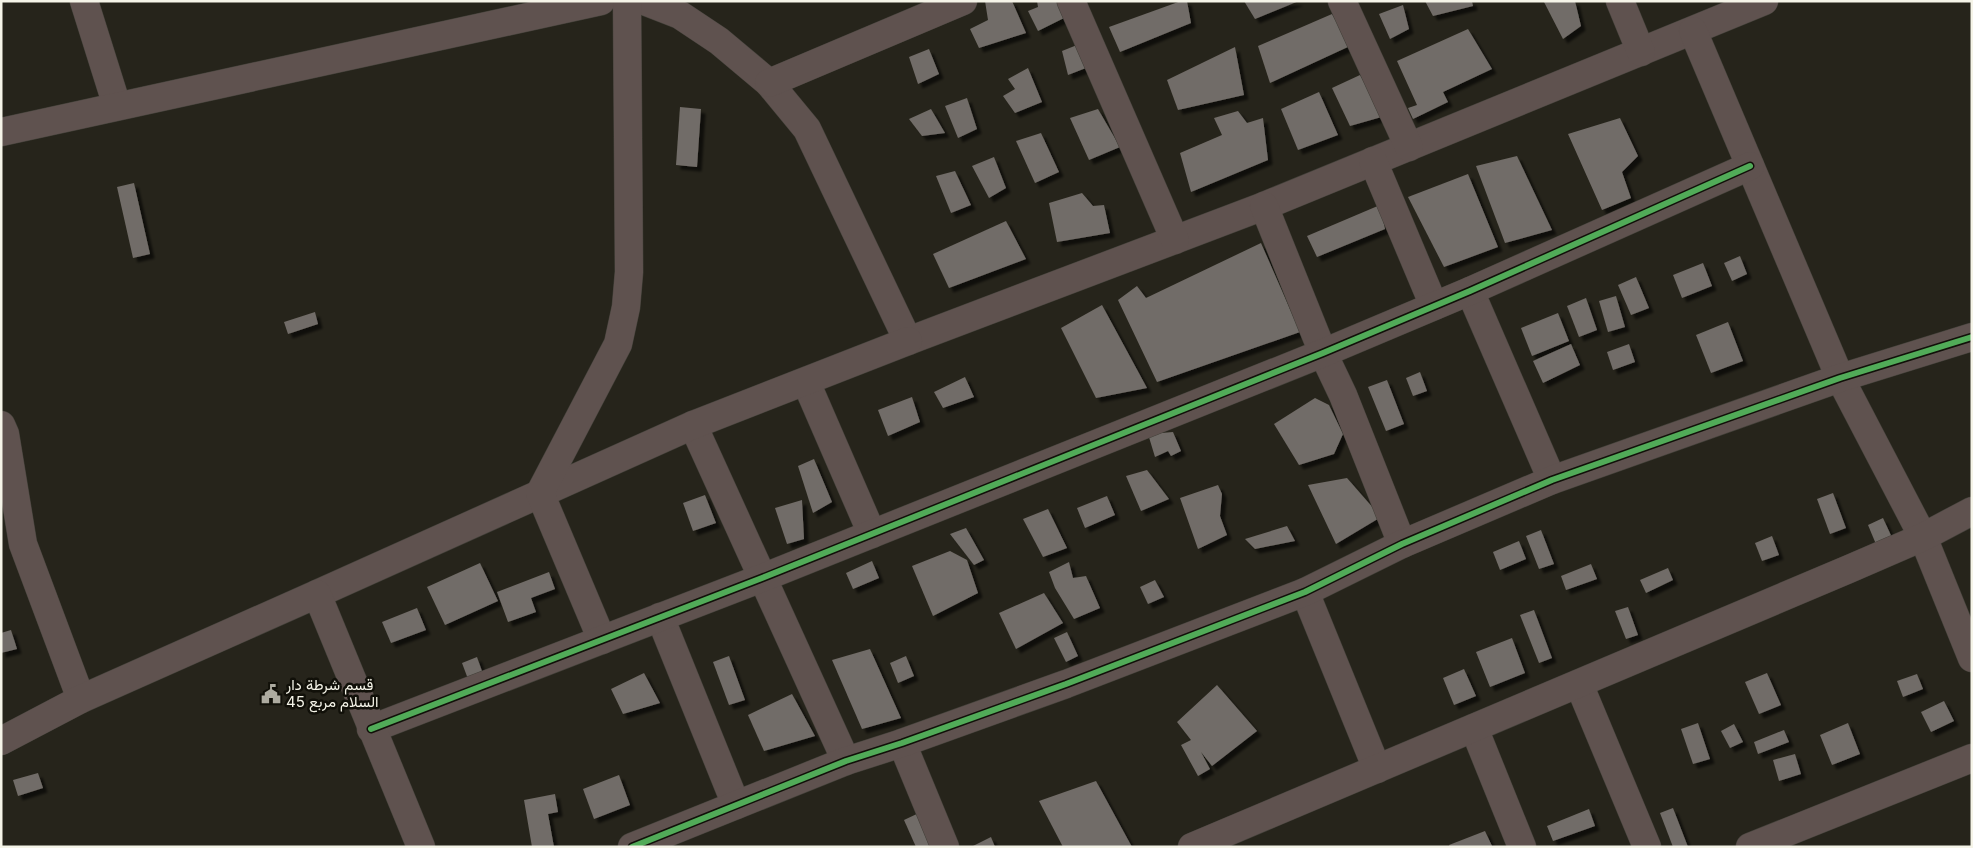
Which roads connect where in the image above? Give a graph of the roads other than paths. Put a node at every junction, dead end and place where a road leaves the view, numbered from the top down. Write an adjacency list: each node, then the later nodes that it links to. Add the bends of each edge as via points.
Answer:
1 (84, 1): 13 (street)
2 (601, 1): 13 (street)
3 (627, 1): 30 (street, via 629,272 626,307 618,344)
4 (644, 1): 12 (street, via 680,15 719,41)
5 (963, 1): 12 (street)
6 (1071, 1): 19 (street)
7 (1342, 1): 15 (street)
8 (1620, 1): 11 (street)
9 (1762, 2): 10 (street)
10 (1693, 31): 11 (street); 17 (street)
11 (1641, 52): 15 (street)
12 (769, 83): 23 (street, via 807,129)
13 (117, 106): 14 (street)
14 (1, 132)
15 (1409, 147): 16 (street)
16 (1373, 161): 18 (street); 21 (street)
17 (1750, 166): 20 (street); 25 (street)
18 (1264, 206): 19 (street); 24 (street)
19 (1175, 240): 23 (street)
20 (1470, 291): 21 (street); 29 (street)
21 (1434, 306): 24 (street)
22 (1972, 336): 25 (street)
23 (908, 341): 26 (street)
24 (1323, 353): 32 (street); 34 (street)
25 (1840, 378): 29 (street); 33 (street)
26 (806, 382): 28 (street); 32 (street)
27 (1, 425): 35 (street, via 5,434)
28 (693, 425): 30 (street); 36 (street)
29 (1552, 480): 34 (street)
30 (540, 493): 38 (street); 40 (street)
31 (1972, 511): 33 (street)
32 (872, 534): 36 (street)
33 (1923, 537): 41 (street); 42 (street)
34 (1402, 544): 37 (street)
35 (12, 545): 43 (street)
36 (762, 578): 39 (street); 49 (street)
37 (1305, 592): 47 (street); 50 (street)
38 (317, 594): 43 (street); 45 (street)
39 (660, 617): 40 (street); 51 (street)
40 (602, 640): 45 (street)
41 (1972, 658)
42 (1578, 684): 44 (street); 57 (street)
43 (81, 699): 46 (street)
44 (1474, 728): 50 (street); 56 (street)
45 (371, 729): 52 (street)
46 (1, 741)
47 (902, 743): 49 (street); 54 (street)
48 (1972, 758): 58 (street)
49 (846, 761): 51 (street)
50 (1377, 769): 55 (street)
51 (736, 805): 53 (street)
52 (421, 847)
53 (632, 847)
54 (944, 847)
55 (1192, 847)
56 (1522, 847)
57 (1647, 847)
58 (1750, 847)

